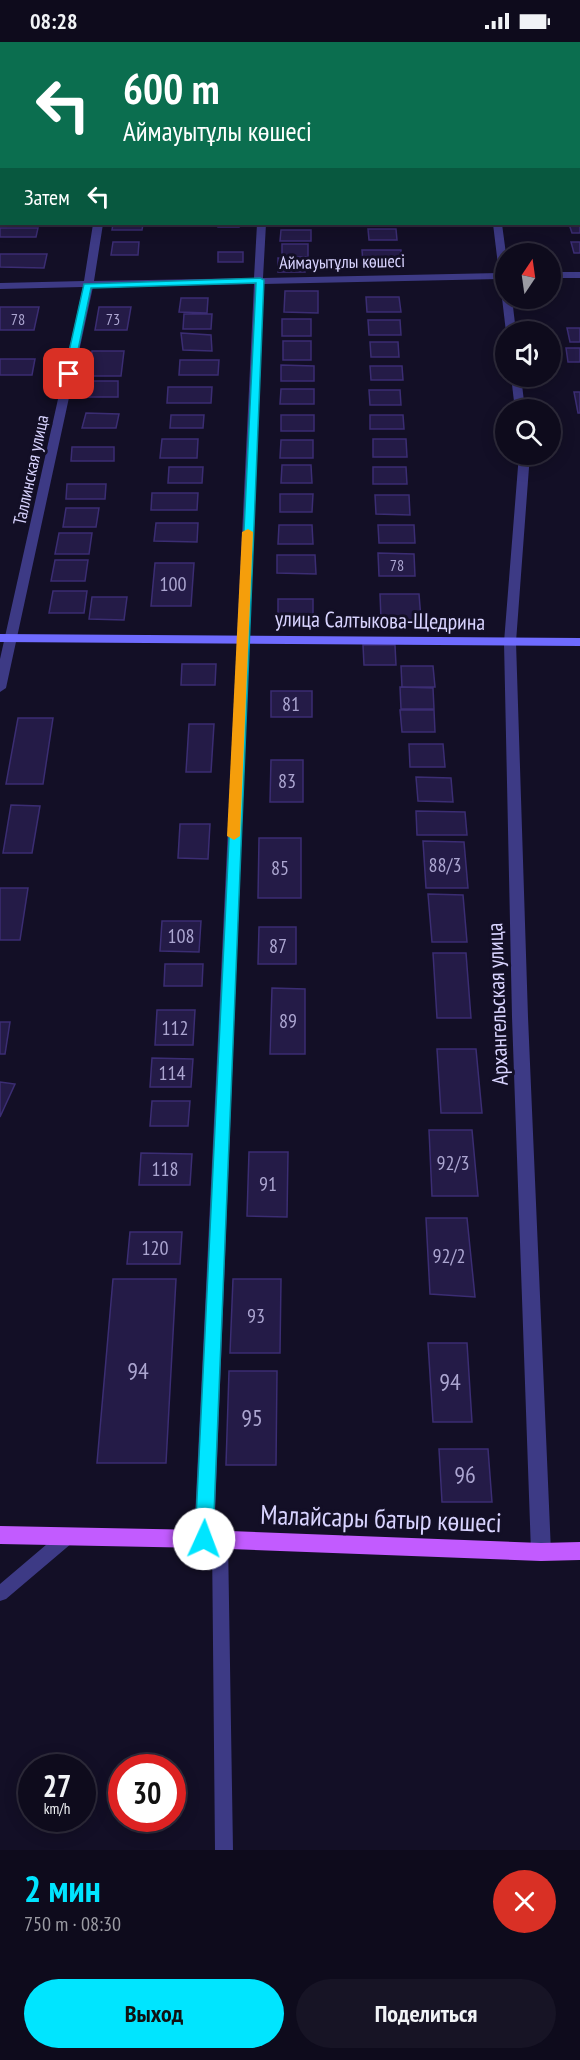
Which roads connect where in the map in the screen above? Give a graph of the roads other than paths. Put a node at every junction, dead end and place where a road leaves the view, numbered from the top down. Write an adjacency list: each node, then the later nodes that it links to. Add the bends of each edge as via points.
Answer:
1 (98, 225): 10 (street, Таллинская улица)
2 (261, 225): 8 (street)
3 (497, 225): 4 (street)
4 (500, 243)
5 (561, 275): 6 (street)
6 (580, 275)
7 (495, 279): 8 (street, Аймауытұлы көшесі)
8 (260, 280): 10 (street, Аймауытұлы көшесі); 13 (street)
9 (0, 286): 10 (street, Аймауытұлы көшесі)
10 (88, 286): 12 (street, Таллинская улица)
11 (524, 465): 14 (street, Архангельская улица)
12 (6, 638): 13 (street, улица Салтыкова-Щедрина); 16 (street, Таллинская улица)
13 (242, 639): 14 (street, улица Салтыкова-Щедрина); 19 (street)
14 (510, 642): 15 (street, улица Салтыкова-Щедрина); 21 (street, Архангельская улица, via 520,1017)
15 (580, 642)
16 (0, 688)
17 (0, 1535): 18 (main road, Малайсары батыр көшесі)
18 (66, 1538): 19 (main road, Малайсары батыр көшесі); 22 (lane)
19 (212, 1539): 21 (main road, Малайсары батыр көшесі); 23 (lane)
20 (580, 1551): 21 (main road, Малайсары батыр көшесі)
21 (542, 1552)
22 (0, 1594)
23 (224, 1850)

